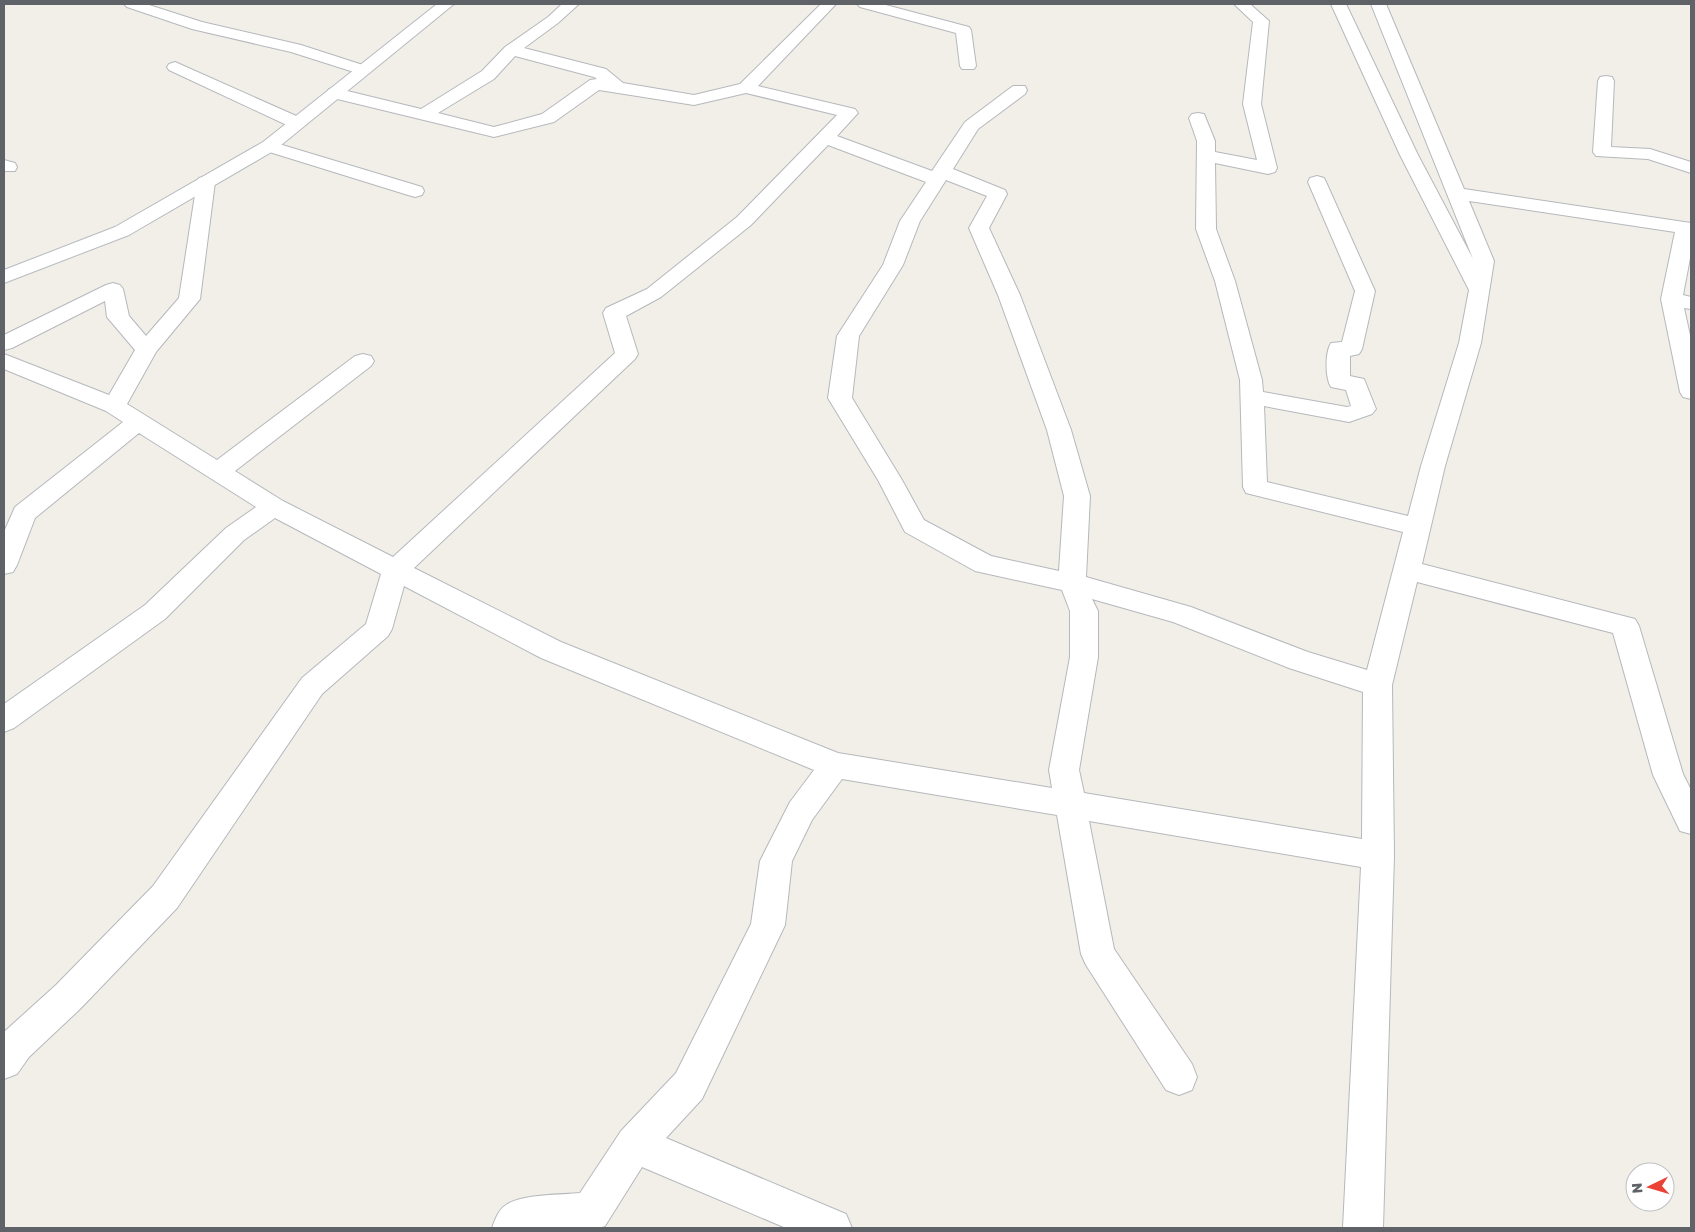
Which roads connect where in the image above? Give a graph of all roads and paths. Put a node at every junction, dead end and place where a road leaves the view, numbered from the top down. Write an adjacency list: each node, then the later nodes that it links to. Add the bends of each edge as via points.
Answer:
1 (136, 4): 12 (street, via 198,26 295,48)
2 (446, 4): 12 (street)
3 (571, 4): 9 (street)
4 (830, 4): 15 (street)
5 (865, 4): 10 (street, via 963,30)
6 (1241, 4): 23 (street, via 1261,22 1252,104 1268,168)
7 (1338, 4): 31 (street, via 1409,155)
8 (1378, 4): 29 (street)
9 (512, 50): 14 (street, via 600,73); 18 (street, via 488,75)
10 (968, 66)
11 (175, 67): 20 (street)
12 (363, 70): 17 (street)
13 (1606, 81): 24 (street, via 1602,152 1650,154)
14 (617, 88): 15 (street, via 694,100); 18 (street, via 596,84 548,118 494,132)
15 (746, 88): 21 (street, via 849,113)
16 (1019, 90): 25 (street, via 971,126)
17 (335, 93): 18 (street); 20 (street)
18 (423, 114)
19 (1198, 118): 23 (street, via 1206,141)
20 (297, 123): 22 (street)
21 (824, 137): 25 (street); 45 (street, via 744,221 654,293 614,313 627,354)
22 (269, 146): 26 (street); 28 (street)
23 (1206, 156): 38 (street, via 1206,229 1225,281 1251,380)
24 (1691, 168)
25 (939, 175): 47 (street, via 998,194 979,228 1009,295 1059,430 1077,496); 47 (street, via 910,220 893,265 848,336 840,398 914,526 984,564)
26 (206, 182): 30 (street, via 122,231); 34 (street, via 190,298)
27 (1317, 182): 38 (street, via 1365,291 1351,349 1339,348 1339,382 1356,384 1364,409 1349,415)
28 (415, 191)
29 (1457, 194): 31 (street, via 1484,261); 32 (street, via 1686,228)
30 (4, 278)
31 (1479, 290): 43 (street, via 1470,343)
32 (1682, 301): 37 (street)
33 (4, 343): 34 (street, via 113,289 118,317)
34 (146, 350): 39 (street)
35 (4, 361): 39 (street)
36 (363, 361): 41 (street)
37 (1691, 392)
38 (1252, 397): 43 (street, via 1255,486)
39 (114, 406): 40 (street)
40 (139, 421): 41 (street); 44 (street, via 24,513)
41 (218, 472): 42 (street)
42 (274, 507): 45 (street); 49 (street, via 235,534 155,612)
43 (1418, 527): 46 (street)
44 (4, 565)
45 (396, 570): 50 (street, via 551,650); 54 (street, via 378,629 312,686 165,897)
46 (1407, 570): 48 (street); 52 (street, via 1626,626 1668,775)
47 (1072, 583): 48 (street, via 1181,614 1299,660); 51 (street, via 1084,611 1084,658 1064,770)
48 (1378, 685): 53 (street)
49 (4, 720)
50 (835, 765): 51 (street); 56 (street, via 801,811 776,861 768,924 689,1086)
51 (1070, 803): 53 (street); 55 (street, via 1098,954)
52 (1691, 821)
53 (1378, 856): 60 (street)
54 (4, 1060)
55 (1179, 1076)
56 (634, 1144): 57 (street); 59 (street)
57 (599, 1220): 58 (street, via 520,1219)
58 (512, 1228)
59 (832, 1228)
60 (1363, 1228)

